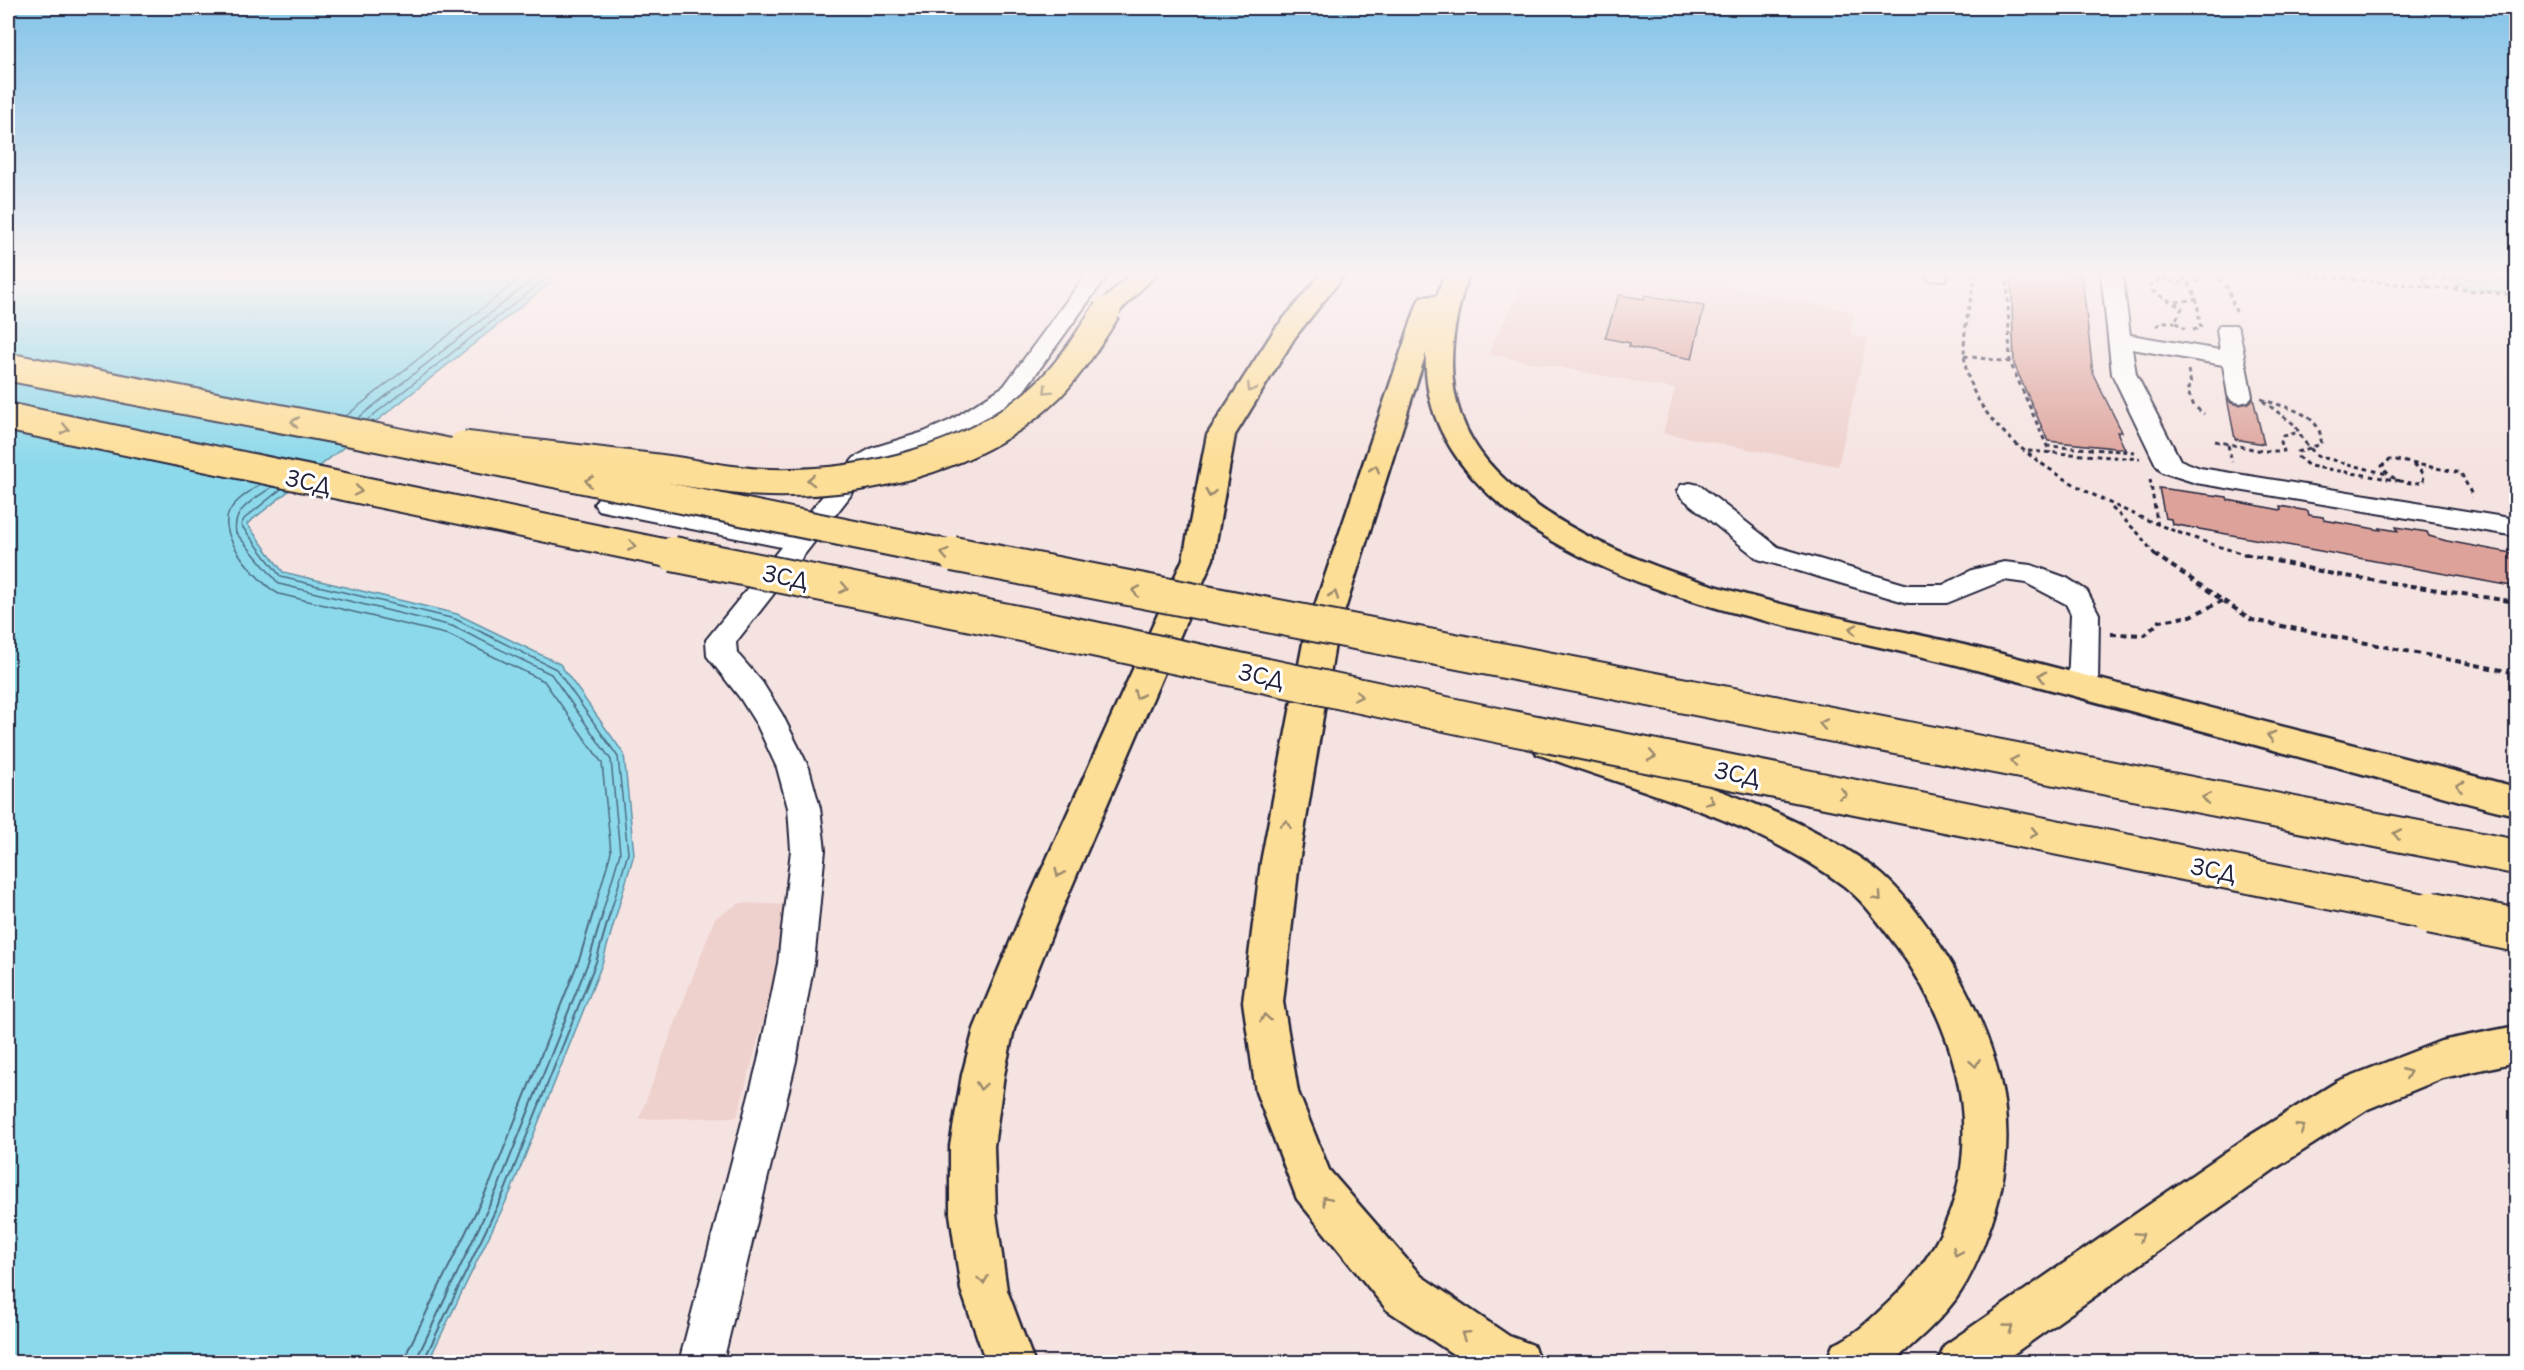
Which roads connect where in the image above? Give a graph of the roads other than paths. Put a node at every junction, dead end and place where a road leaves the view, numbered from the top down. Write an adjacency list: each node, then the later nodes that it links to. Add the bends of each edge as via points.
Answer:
1 (1051, 337): 17 (lane, via 1012,391 960,425 863,463)
2 (1090, 337): 13 (main road, one-way to 13, bridge, via 1041,396 968,444 881,473 829,480 767,482)
3 (1282, 337): 25 (main road, one-way to 25, via 1221,435 1198,559 994,1029 972,1146 973,1214 984,1290)
4 (1417, 337): 26 (main road, one-way to 4, via 1496,1355 1404,1293 1313,1184 1277,1092 1263,1002 1280,862 1320,638)
5 (1440, 337): 18 (main road, one-way to 5, via 1665,580 1566,536 1511,500 1459,440 1444,414 1436,366)
6 (2120, 337): 8 (lane)
7 (2233, 337): 9 (lane)
8 (2120, 340): 9 (lane); 16 (lane, via 2124,374 2156,436 2157,467 2171,466 2196,475)
9 (2231, 359): 11 (lane)
10 (8, 367): 13 (main road, one-way to 10, bridge)
11 (2253, 396)
12 (8, 417): 19 (main road, ЗСД, one-way to 19, bridge)
13 (340, 430): 21 (main road, one-way to 13, bridge, via 1061,576)
14 (1690, 491): 18 (lane, via 1768,553 1908,594 1947,594 2004,571 2031,574 2057,585 2077,598 2085,614)
15 (607, 504): 17 (lane)
16 (2517, 528)
17 (799, 542): 24 (lane, via 721,640 722,656 771,722 793,768 804,808 807,887 777,1061)
18 (2083, 686): 20 (main road, one-way to 18)
19 (1497, 725): 22 (main road, ЗСД, one-way to 22, bridge); 27 (main road, one-way to 27, via 1622,773 1692,794 1792,837 1861,878 1930,959 1972,1049 1986,1128 1980,1194 1955,1259 1914,1311 1860,1359)
20 (2517, 801)
21 (2517, 857)
22 (2517, 930)
23 (2517, 1044): 28 (main road, one-way to 23, via 2252,1160 2353,1095 2441,1060)
24 (701, 1362)
25 (1010, 1362)
26 (1516, 1362)
27 (1850, 1362)
28 (1962, 1362)

